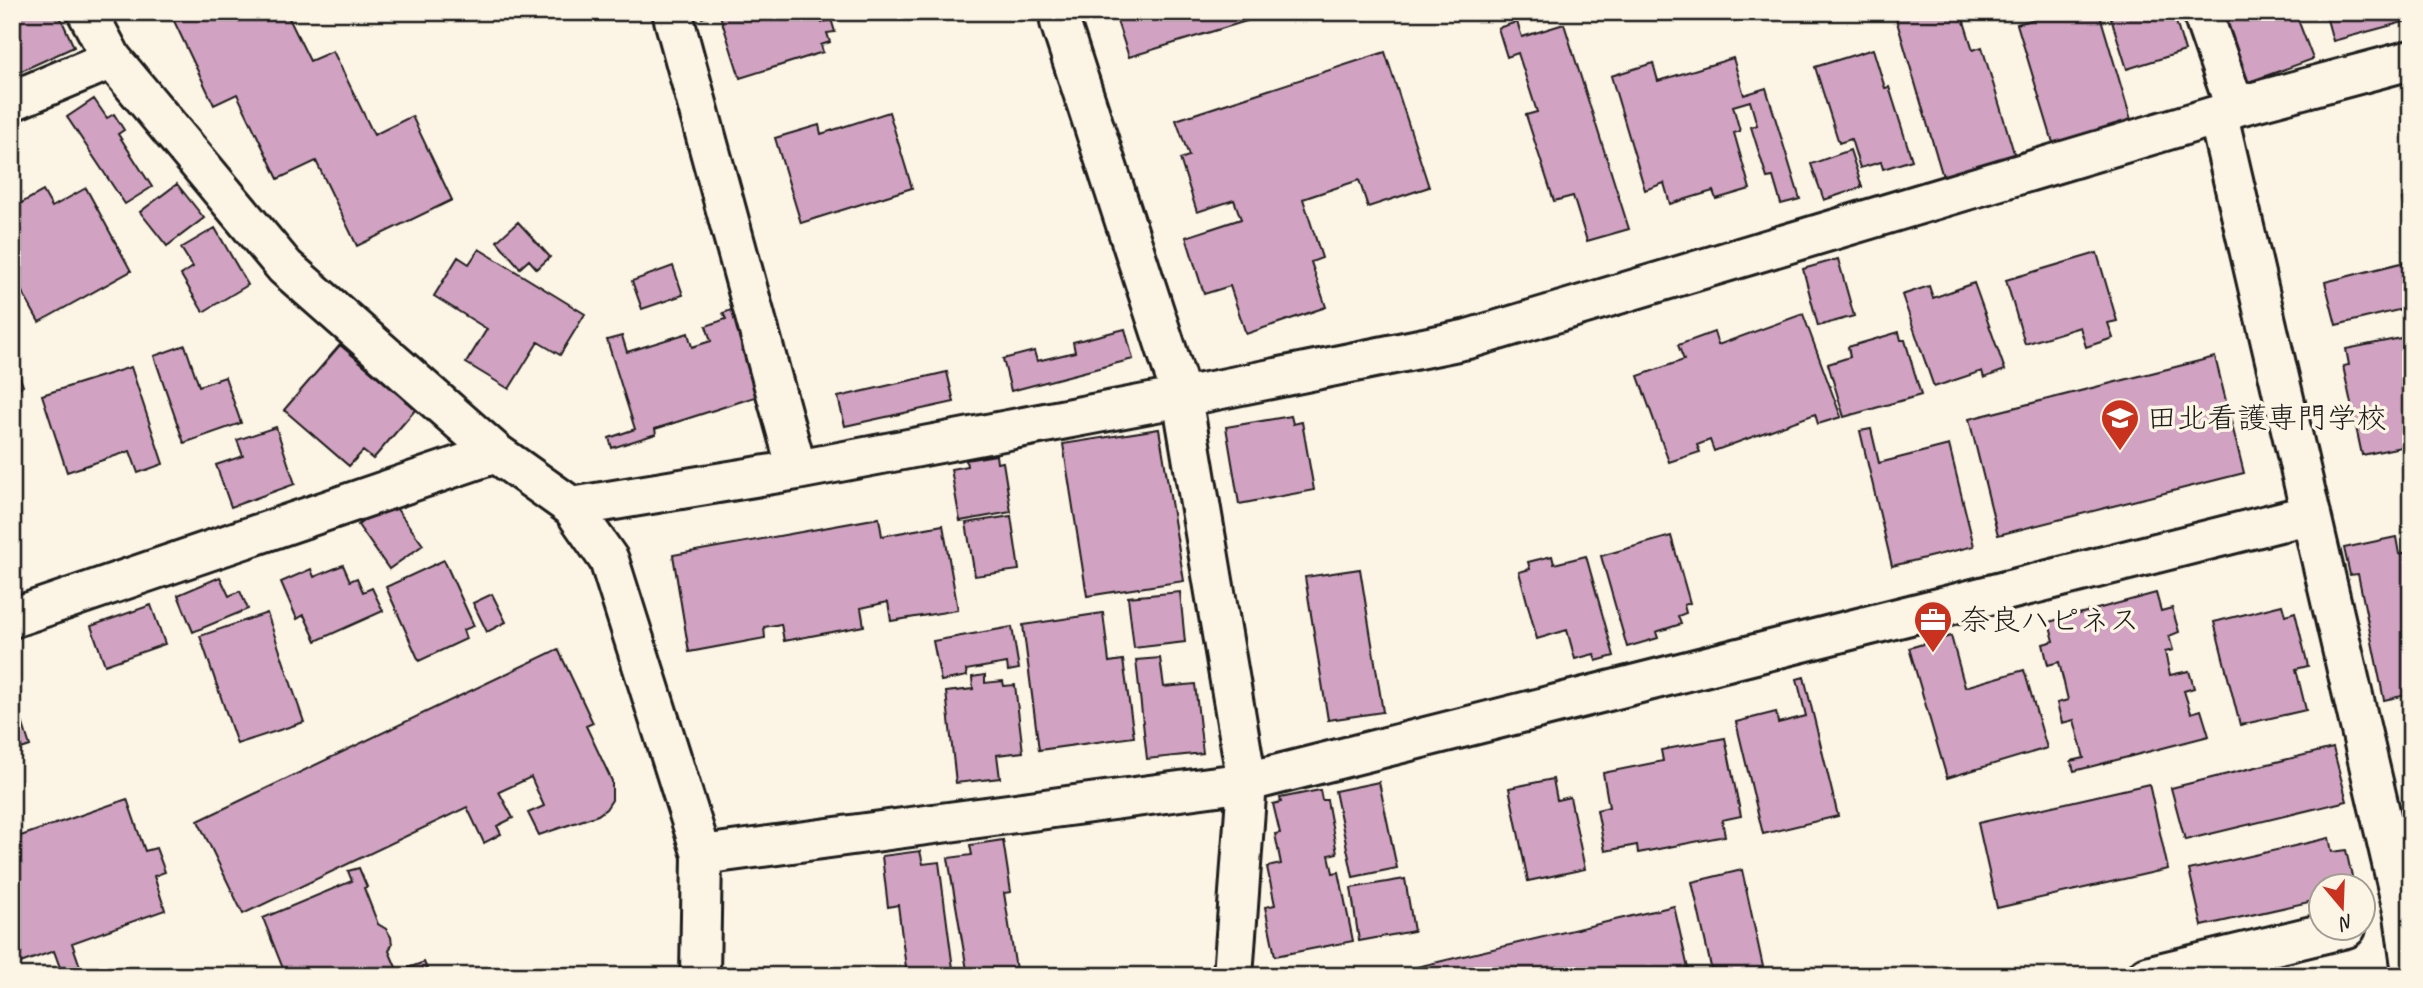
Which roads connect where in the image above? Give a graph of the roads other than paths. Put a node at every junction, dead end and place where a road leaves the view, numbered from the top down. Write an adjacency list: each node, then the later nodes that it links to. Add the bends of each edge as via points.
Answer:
1 (87, 12): 5 (street)
2 (672, 12): 11 (street)
3 (2202, 12): 8 (street)
4 (1059, 22): 9 (street)
5 (112, 59): 7 (street); 10 (street, via 285,267)
6 (2411, 60): 8 (street)
7 (12, 101)
8 (2227, 111): 9 (street, via 1468,339); 13 (street)
9 (1182, 397): 11 (street); 15 (street)
10 (496, 453): 12 (street); 14 (street)
11 (797, 470): 12 (street)
12 (572, 507): 16 (street, via 609,560)
13 (2311, 514): 15 (street); 17 (street)
14 (12, 618)
15 (1247, 782): 16 (street); 22 (street)
16 (702, 855): 21 (street)
17 (2404, 915): 18 (street); 20 (street)
18 (2378, 921)
19 (2308, 938): 23 (street)
20 (2411, 965)
21 (700, 976)
22 (1233, 976)
23 (2147, 976)

